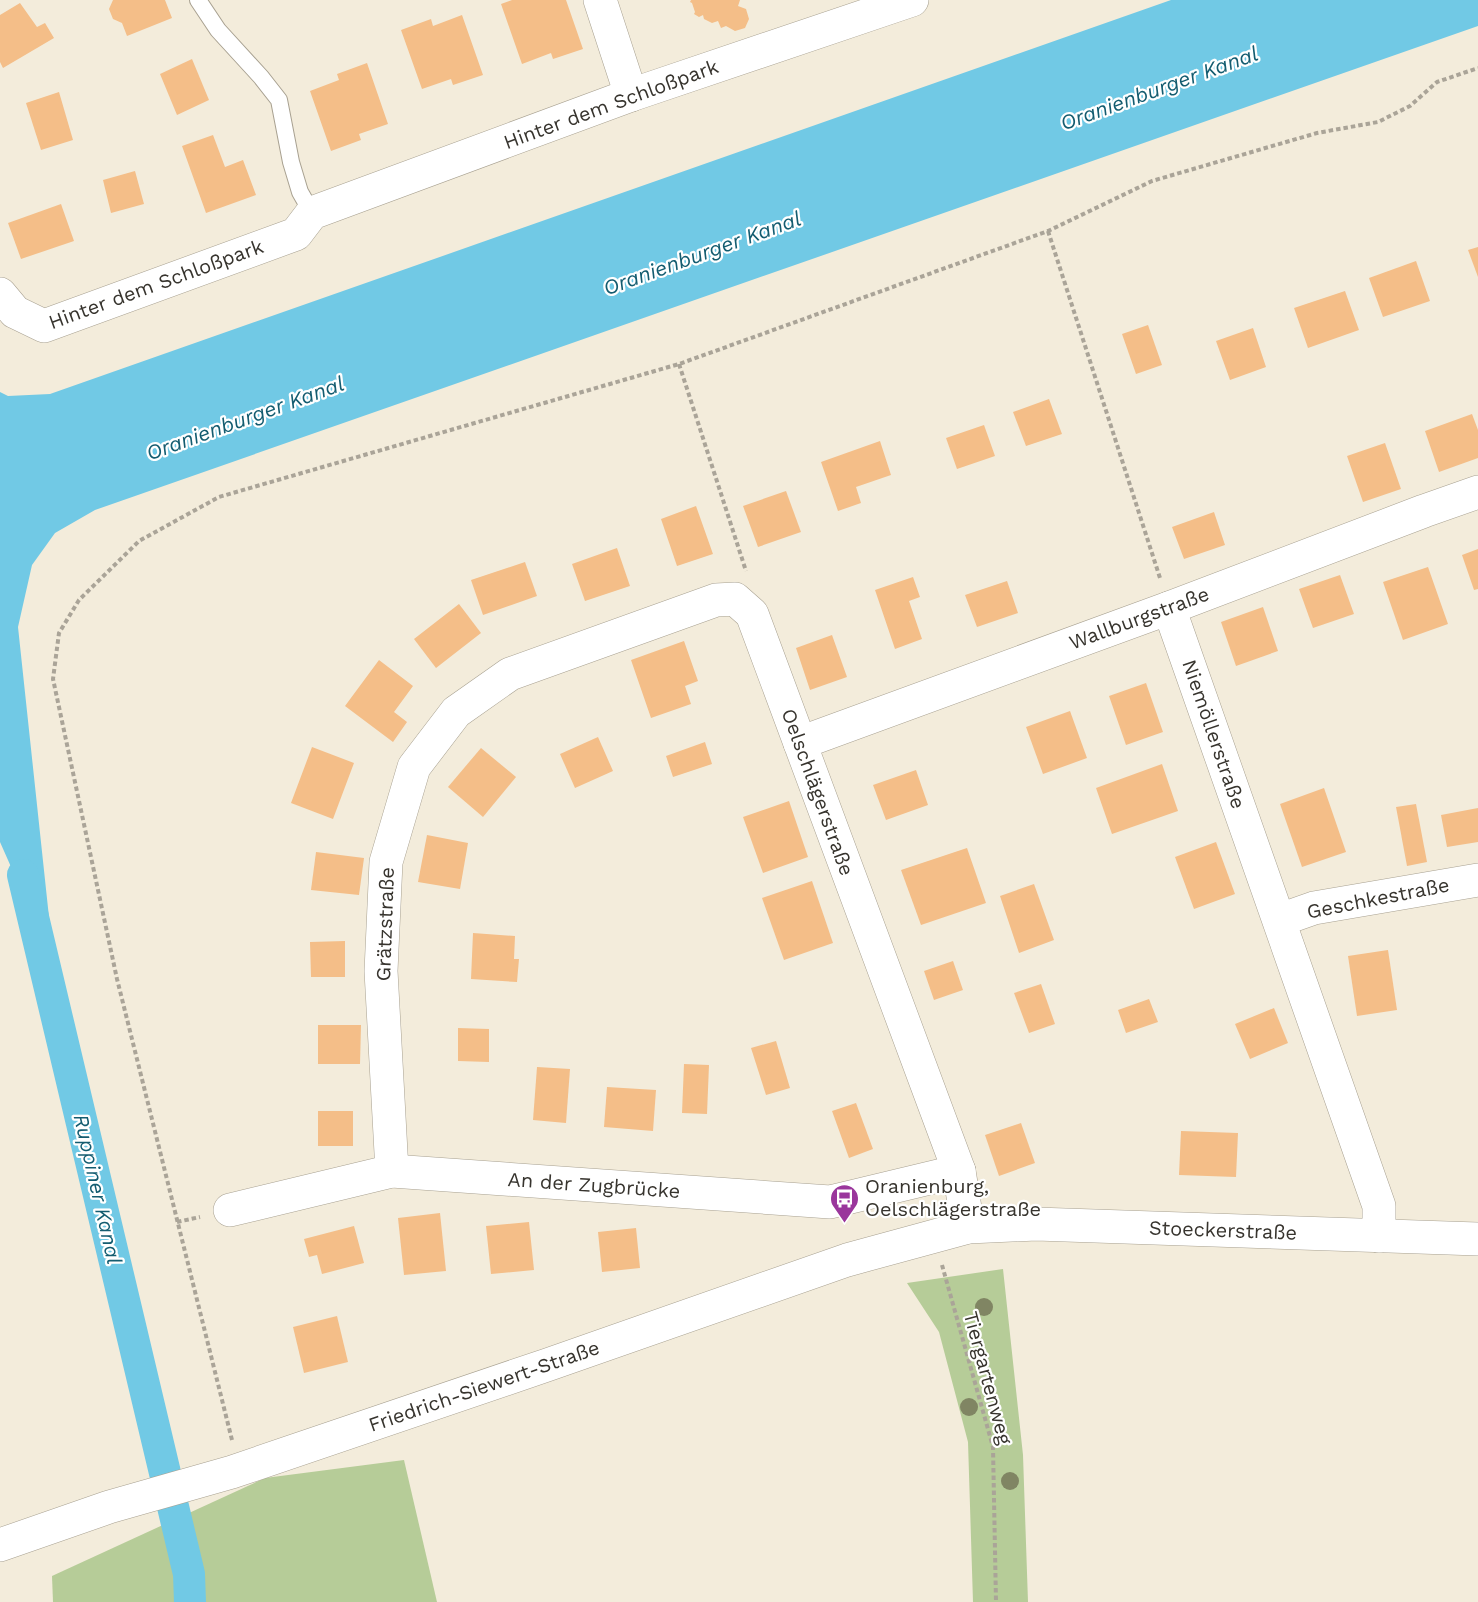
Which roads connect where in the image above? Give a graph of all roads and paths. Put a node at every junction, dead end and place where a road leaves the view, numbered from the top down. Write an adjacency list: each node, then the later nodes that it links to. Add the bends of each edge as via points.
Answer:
1 (198, 0): 6 (lane, via 218,30 279,100 291,162 300,192)
2 (600, 0): 5 (street)
3 (912, 0): 5 (street, Hinter dem Schloßpark)
4 (1478, 68): 7 (path, via 1437,82 1410,106 1378,122 1317,133 1152,181)
5 (631, 95): 6 (street, Hinter dem Schloßpark)
6 (312, 213): 8 (street, Hinter dem Schloßpark, via 296,234 44,326 15,312)
7 (1048, 231): 9 (path); 12 (path)
8 (0, 294)
9 (679, 364): 11 (path, via 746,573); 23 (path, via 219,497 139,541 79,600 59,633 53,679 117,979 235,1454 229,1457)
10 (1478, 492): 12 (street, Wallburgstraße)
11 (735, 599): 13 (street, Oelschlägerstraße, via 752,614); 16 (street, Grätzstraße, via 717,600 510,674 456,712 414,767 386,862 381,971)
12 (1169, 608): 13 (street, Wallburgstraße); 15 (street, Niemöllerstraße)
13 (800, 743): 17 (street, Oelschlägerstraße)
14 (1478, 880): 15 (street, Geschkestraße, via 1314,908)
15 (1280, 920): 21 (street, Niemöllerstraße, via 1379,1206)
16 (392, 1171): 17 (street, An der Zugbrücke, via 830,1202); 18 (street, An der Zugbrücke)
17 (959, 1171): 19 (street, Oelschlägerstraße)
18 (230, 1210)
19 (968, 1227): 20 (street, Friedrich-Siewert-Straße); 21 (street, Stoeckerstraße, via 1035,1224)
20 (934, 1236): 23 (street, Friedrich-Siewert-Straße, via 847,1260); 25 (path, Tiergartenweg, via 993,1447)
21 (1379, 1236): 22 (street, Stoeckerstraße)
22 (1478, 1239)
23 (232, 1472): 24 (street, Friedrich-Siewert-Straße, via 109,1507)
24 (0, 1545)
25 (996, 1602)

